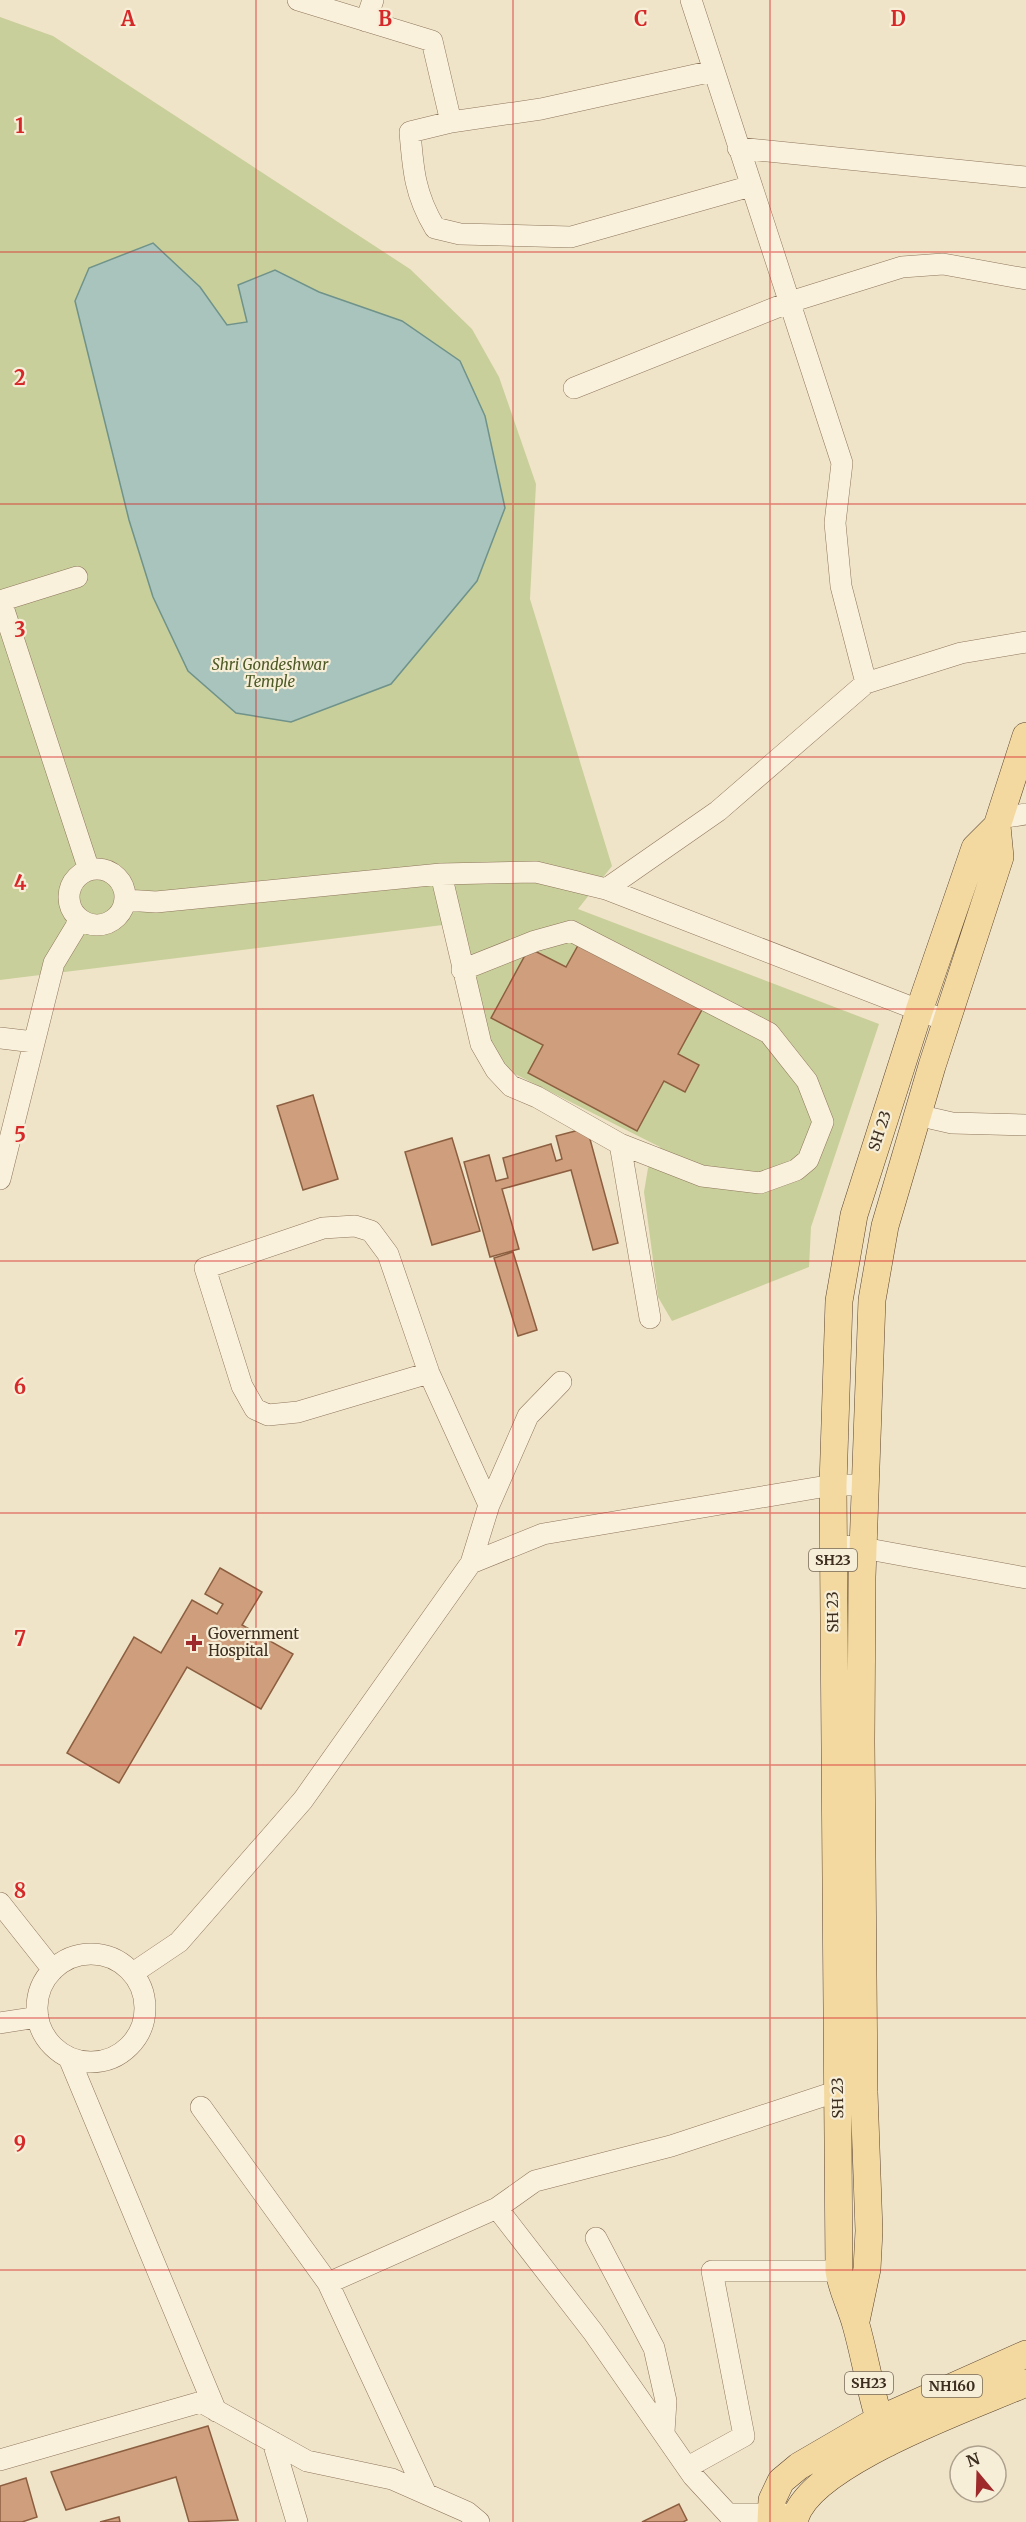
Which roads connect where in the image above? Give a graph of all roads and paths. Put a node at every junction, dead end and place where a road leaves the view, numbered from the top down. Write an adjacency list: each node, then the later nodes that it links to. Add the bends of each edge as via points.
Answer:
1 (298, 0): 4 (street)
2 (373, 0): 4 (street)
3 (691, 0): 5 (street)
4 (366, 21): 6 (street, via 432,41)
5 (713, 71): 6 (street, via 541,109); 7 (street)
6 (450, 122): 9 (street, via 410,132 416,190 435,228 460,234 571,237)
7 (738, 148): 8 (street); 9 (street)
8 (1026, 177)
9 (751, 186): 11 (street)
10 (1026, 279): 11 (street, via 943,264 902,267)
11 (790, 302): 12 (street); 16 (street, via 842,463 835,523 841,586)
12 (574, 388)
13 (77, 577): 14 (street)
14 (1, 601): 20 (street)
15 (1026, 642): 16 (street, via 961,653)
16 (866, 683): 22 (street, via 718,811)
17 (1026, 736): 19 (main road, SH 23 / SH23)
18 (1026, 814): 19 (street)
19 (999, 822): 24 (main road, SH 23 / SH23, via 975,848); 25 (main road, via 1000,857)
20 (89, 870): 23 (street, via 99,869 117,877 123,885); 26 (street, via 75,879 68,896 73,913)
21 (441, 874): 22 (street, via 536,872); 23 (street, via 156,902); 27 (street)
22 (606, 889): 28 (street)
23 (124, 900): 26 (street, via 114,920 96,926)
24 (957, 901): 25 (main road); 28 (main road, SH 23 / SH23)
25 (983, 911): 29 (main road)
26 (80, 920): 31 (street, via 54,963)
27 (462, 970): 34 (street, via 481,1044 496,1070 511,1086); 34 (street, via 571,931 769,1033 807,1081 823,1122 808,1160 796,1170 760,1184 702,1176)
28 (919, 1011): 29 (street); 35 (main road, SH 23 / SH23)
29 (947, 1020): 32 (main road)
30 (0, 1038): 31 (street)
31 (34, 1042): 37 (street)
32 (917, 1115): 33 (street, via 952,1123); 36 (main road)
33 (1026, 1125)
34 (620, 1144): 38 (street)
35 (872, 1158): 36 (main road); 41 (main road, SH 23 / SH23, via 854,1215 839,1301)
36 (901, 1168): 42 (main road, via 885,1226 872,1300)
37 (0, 1179)
38 (650, 1318)
39 (429, 1373): 39 (street, via 298,1412 268,1415 255,1409 242,1386 205,1268 322,1228 355,1226 371,1231 388,1254); 43 (street)
40 (561, 1382): 43 (street, via 528,1416)
41 (832, 1485): 42 (street); 44 (main road, SH 23 / SH23); 46 (street, via 543,1534)
42 (865, 1485): 45 (main road)
43 (489, 1505): 46 (street)
44 (832, 1545): 45 (street); 48 (main road, SH 23 / SH23)
45 (863, 1548): 47 (street); 48 (main road)
46 (471, 1563): 51 (street, via 303,1800 179,1942)
47 (1026, 1578)
48 (848, 1788): 55 (main road)
49 (0, 1903): 50 (street)
50 (53, 1970): 51 (street, via 67,1960 102,1955); 52 (street, via 43,1984)
51 (133, 1973): 54 (street, via 146,2007 143,2025 134,2041 105,2061)
52 (38, 2017): 53 (street); 54 (street, via 54,2048)
53 (0, 2023)
54 (69, 2058): 66 (street)
55 (851, 2092): 57 (main road); 58 (main road, SH 23 / SH23); 59 (street, via 671,2146 535,2181)
56 (201, 2107): 62 (street)
57 (867, 2178): 58 (main road); 63 (main road, via 867,2269)
58 (838, 2179): 61 (main road, SH 23 / SH23)
59 (496, 2208): 62 (street); 68 (street, via 593,2332)
60 (596, 2238): 68 (street, via 654,2348 666,2401)
61 (839, 2271): 63 (main road, SH 23 / SH23, via 842,2291); 71 (street, via 712,2271 744,2436)
62 (328, 2283): 72 (street)
63 (856, 2322): 67 (main road, SH 23 / SH23)
64 (1026, 2354): 67 (main road, NH160)
65 (1026, 2383): 67 (main road)
66 (216, 2410): 69 (street); 70 (street, via 201,2402)
67 (883, 2431): 74 (main road, NH160, via 831,2446 781,2481 772,2500)
68 (664, 2432): 71 (street)
69 (273, 2442): 72 (street, via 307,2461 392,2479); 75 (street)
70 (0, 2460)
71 (688, 2468): 73 (street)
72 (426, 2494): 76 (street, via 467,2512)
73 (721, 2518): 74 (street)
74 (783, 2518)
75 (297, 2522)
76 (479, 2522)

